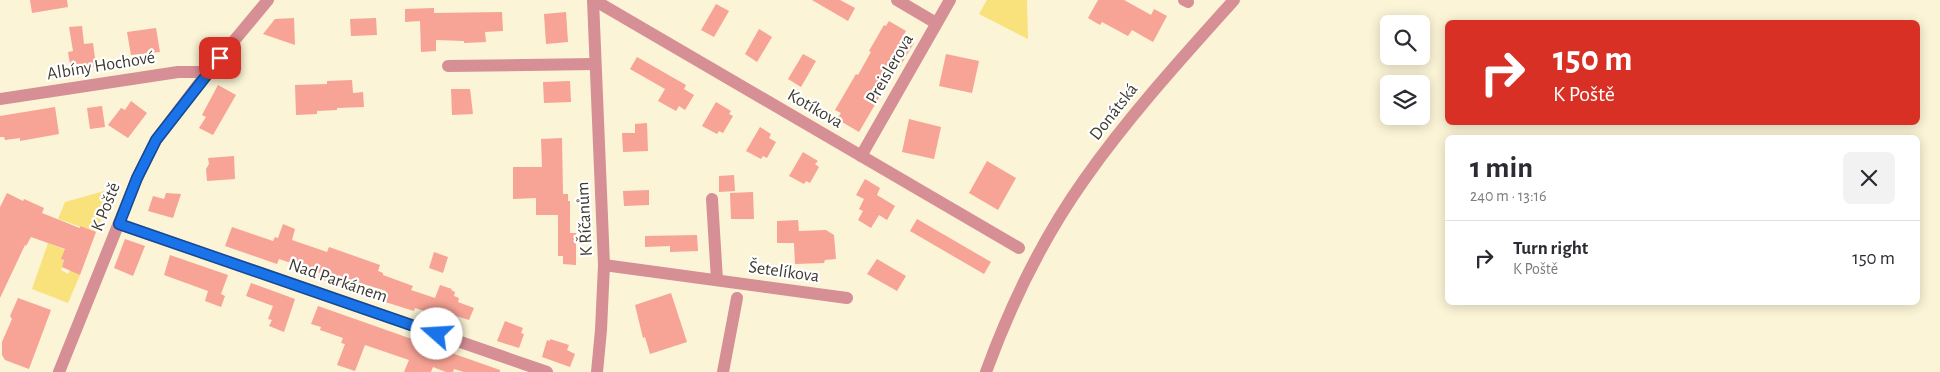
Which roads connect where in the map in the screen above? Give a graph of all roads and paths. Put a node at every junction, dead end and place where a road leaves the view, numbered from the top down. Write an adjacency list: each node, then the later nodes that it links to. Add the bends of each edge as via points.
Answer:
1 (268, 0): 9 (street, K Poště)
2 (594, 0): 7 (street, K Říčanům); 11 (street, Kotíkova)
3 (896, 0): 6 (street)
4 (950, 0): 6 (street, Preislerova)
5 (1234, 0): 23 (street, Donátská, via 1152,92 1083,181 1038,257)
6 (936, 23): 11 (street, Preislerova)
7 (595, 64): 8 (street); 15 (street, K Říčanům)
8 (448, 66)
9 (208, 72): 10 (street, Albíny Hochové, via 178,72); 13 (street, K Poště, via 156,140)
10 (0, 99)
11 (861, 156): 14 (street, Kotíkova)
12 (712, 199): 16 (street)
13 (119, 224): 19 (street, K Poště); 20 (street, Nad Parkánem)
14 (1019, 248)
15 (604, 265): 16 (street, Šetelíkova); 21 (street, K Říčanům)
16 (717, 280): 18 (street, Šetelíkova)
17 (737, 298): 22 (street)
18 (847, 298)
19 (59, 372)
20 (547, 372)
21 (597, 372)
22 (724, 372)
23 (986, 372)

